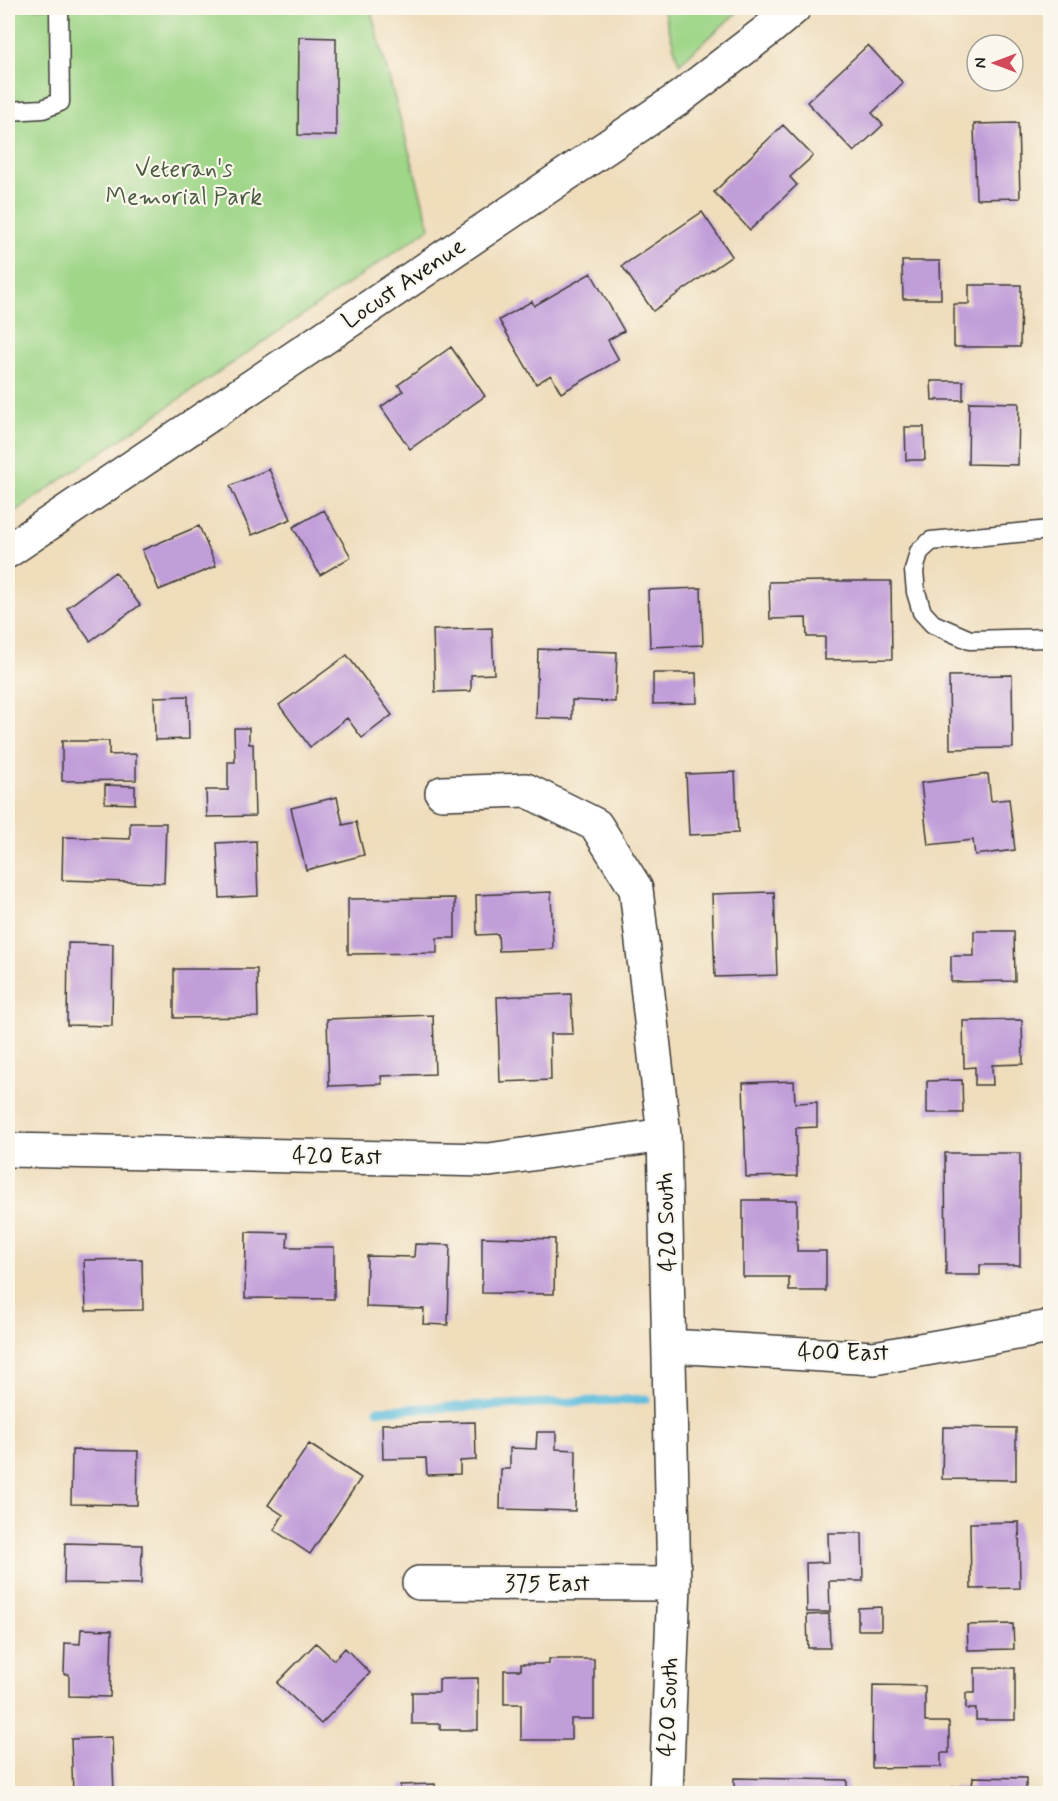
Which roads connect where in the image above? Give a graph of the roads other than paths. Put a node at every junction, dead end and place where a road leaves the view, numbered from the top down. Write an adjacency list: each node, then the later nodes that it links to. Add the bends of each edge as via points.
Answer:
1 (59, 8): 3 (lane, via 60,102 43,109)
2 (794, 8): 5 (street, Locust Avenue, via 678,99)
3 (8, 111)
4 (1050, 530): 6 (lane, via 931,541 919,552 914,571 922,612 933,624 970,640)
5 (8, 551)
6 (1050, 638)
7 (442, 793): 8 (street, 420 South, via 526,790 596,825 636,890)
8 (664, 1135): 9 (street, 420 East, via 489,1160); 11 (street, 420 South)
9 (8, 1150)
10 (1050, 1327): 11 (street, 400 East, via 874,1358)
11 (670, 1346): 13 (street, 420 South)
12 (419, 1583): 13 (street, 375 East)
13 (674, 1584): 14 (street, 420 South)
14 (666, 1794)

